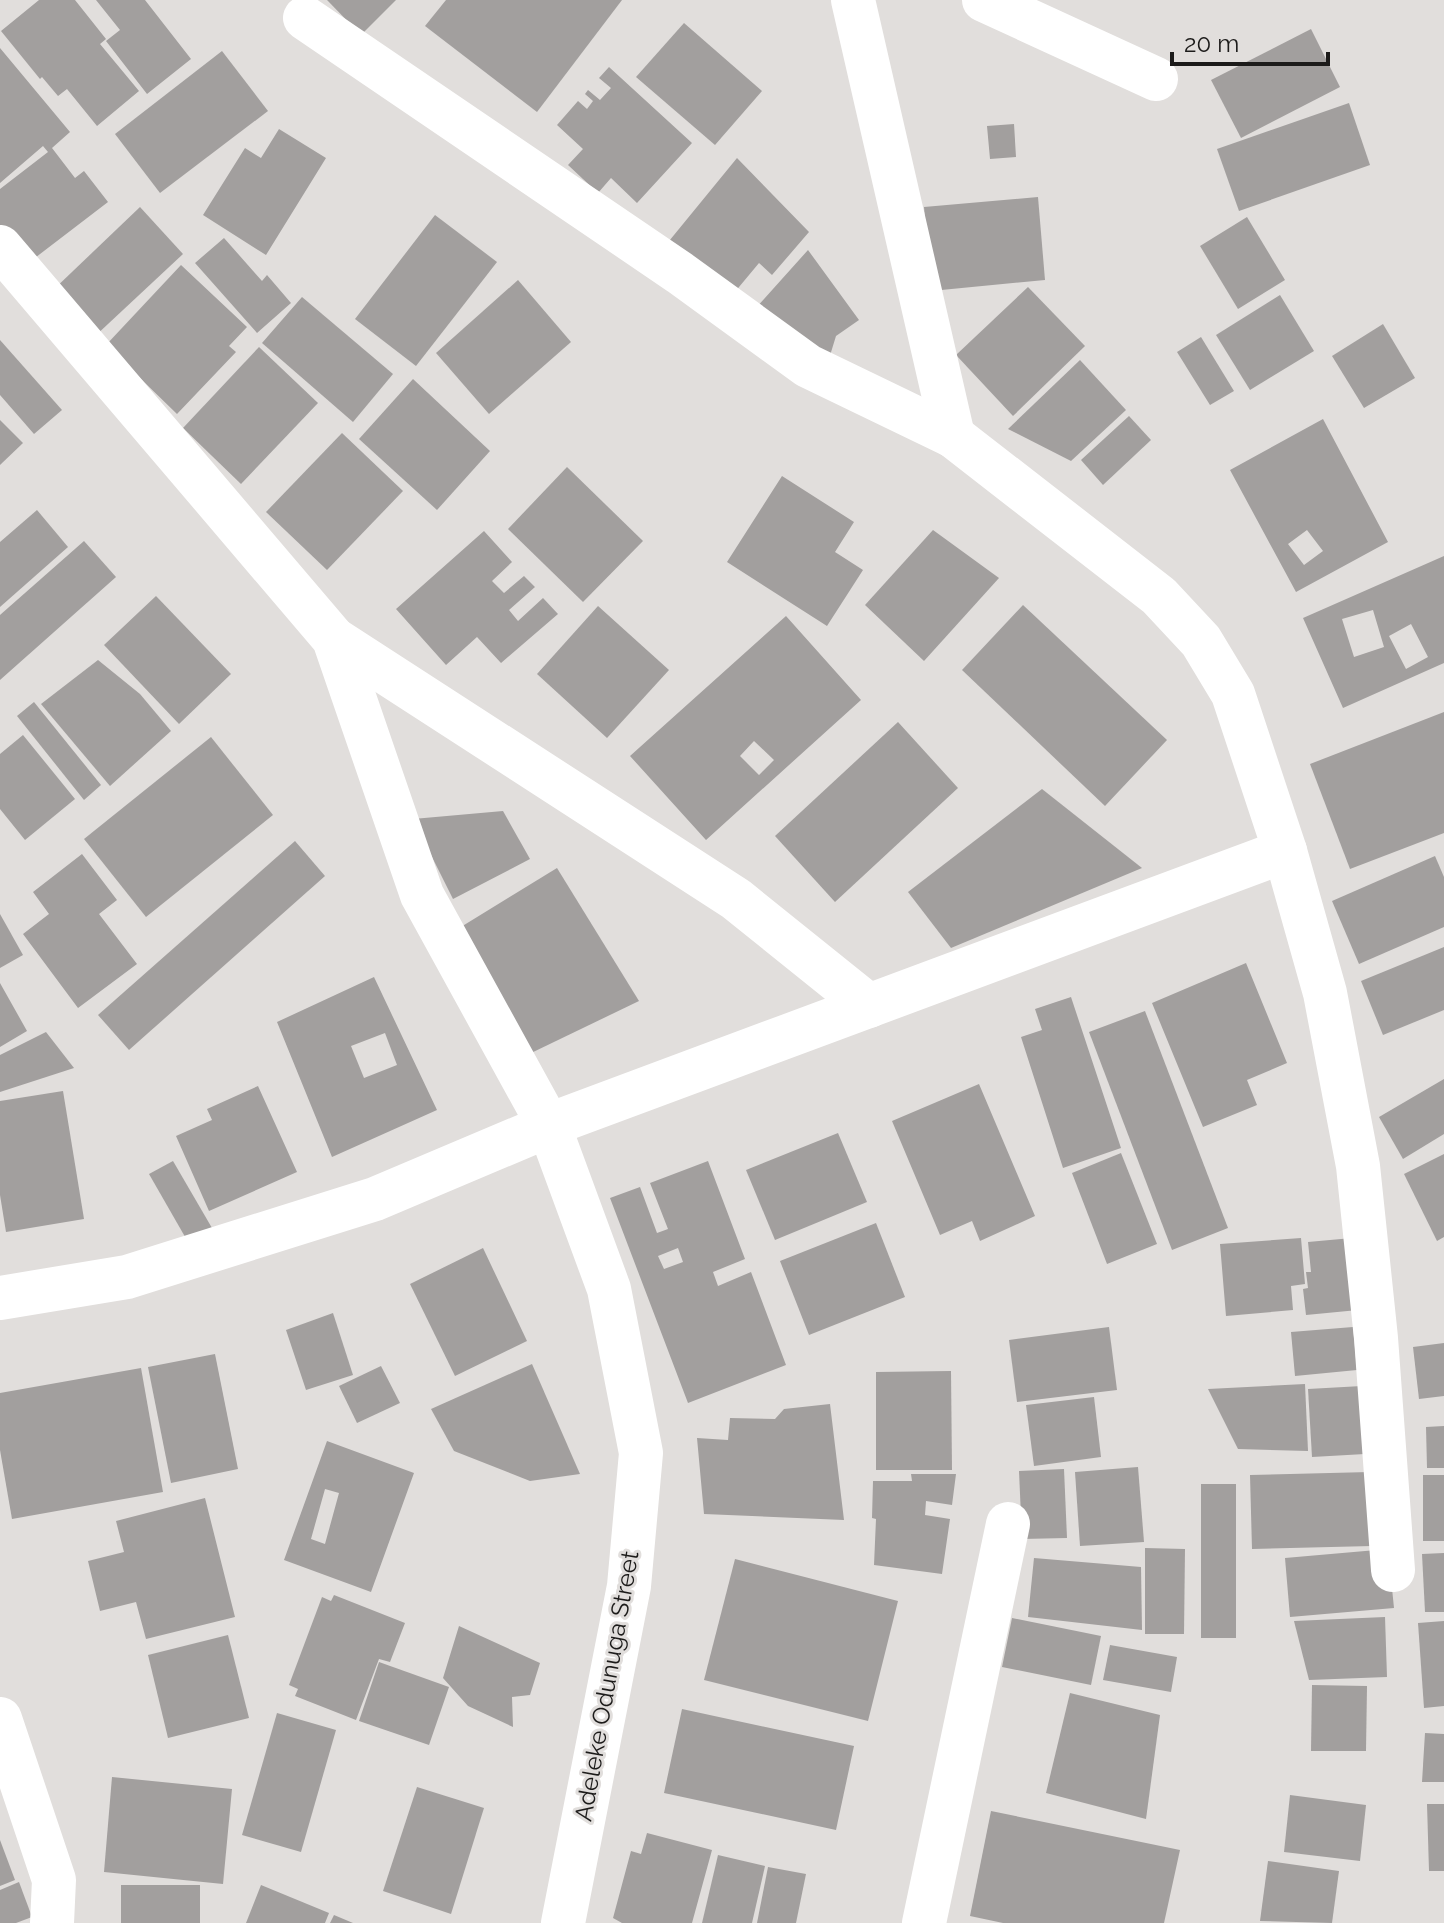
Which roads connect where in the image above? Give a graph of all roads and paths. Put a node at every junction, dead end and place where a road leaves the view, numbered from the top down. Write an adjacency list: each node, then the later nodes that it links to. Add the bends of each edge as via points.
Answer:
1 (853, 0): 6 (street)
2 (984, 0): 4 (street)
3 (305, 18): 6 (street, via 808,366)
4 (1156, 79)
5 (0, 247): 7 (street)
6 (953, 436): 8 (street, via 1159,596 1201,641 1233,694)
7 (334, 639): 9 (street, via 736,899); 10 (street, Adeleke Odunuga Street, via 422,895)
8 (1285, 851): 9 (street); 13 (street, via 1325,993 1358,1166)
9 (869, 1006): 10 (street)
10 (549, 1126): 11 (street, via 375,1199 185,1259 127,1277); 16 (street, Adeleke Odunuga Street, via 609,1289 641,1453 629,1586)
11 (0, 1298)
12 (1008, 1524): 17 (street)
13 (1393, 1570)
14 (0, 1719): 15 (street, via 54,1880)
15 (52, 1923)
16 (563, 1923)
17 (924, 1923)

